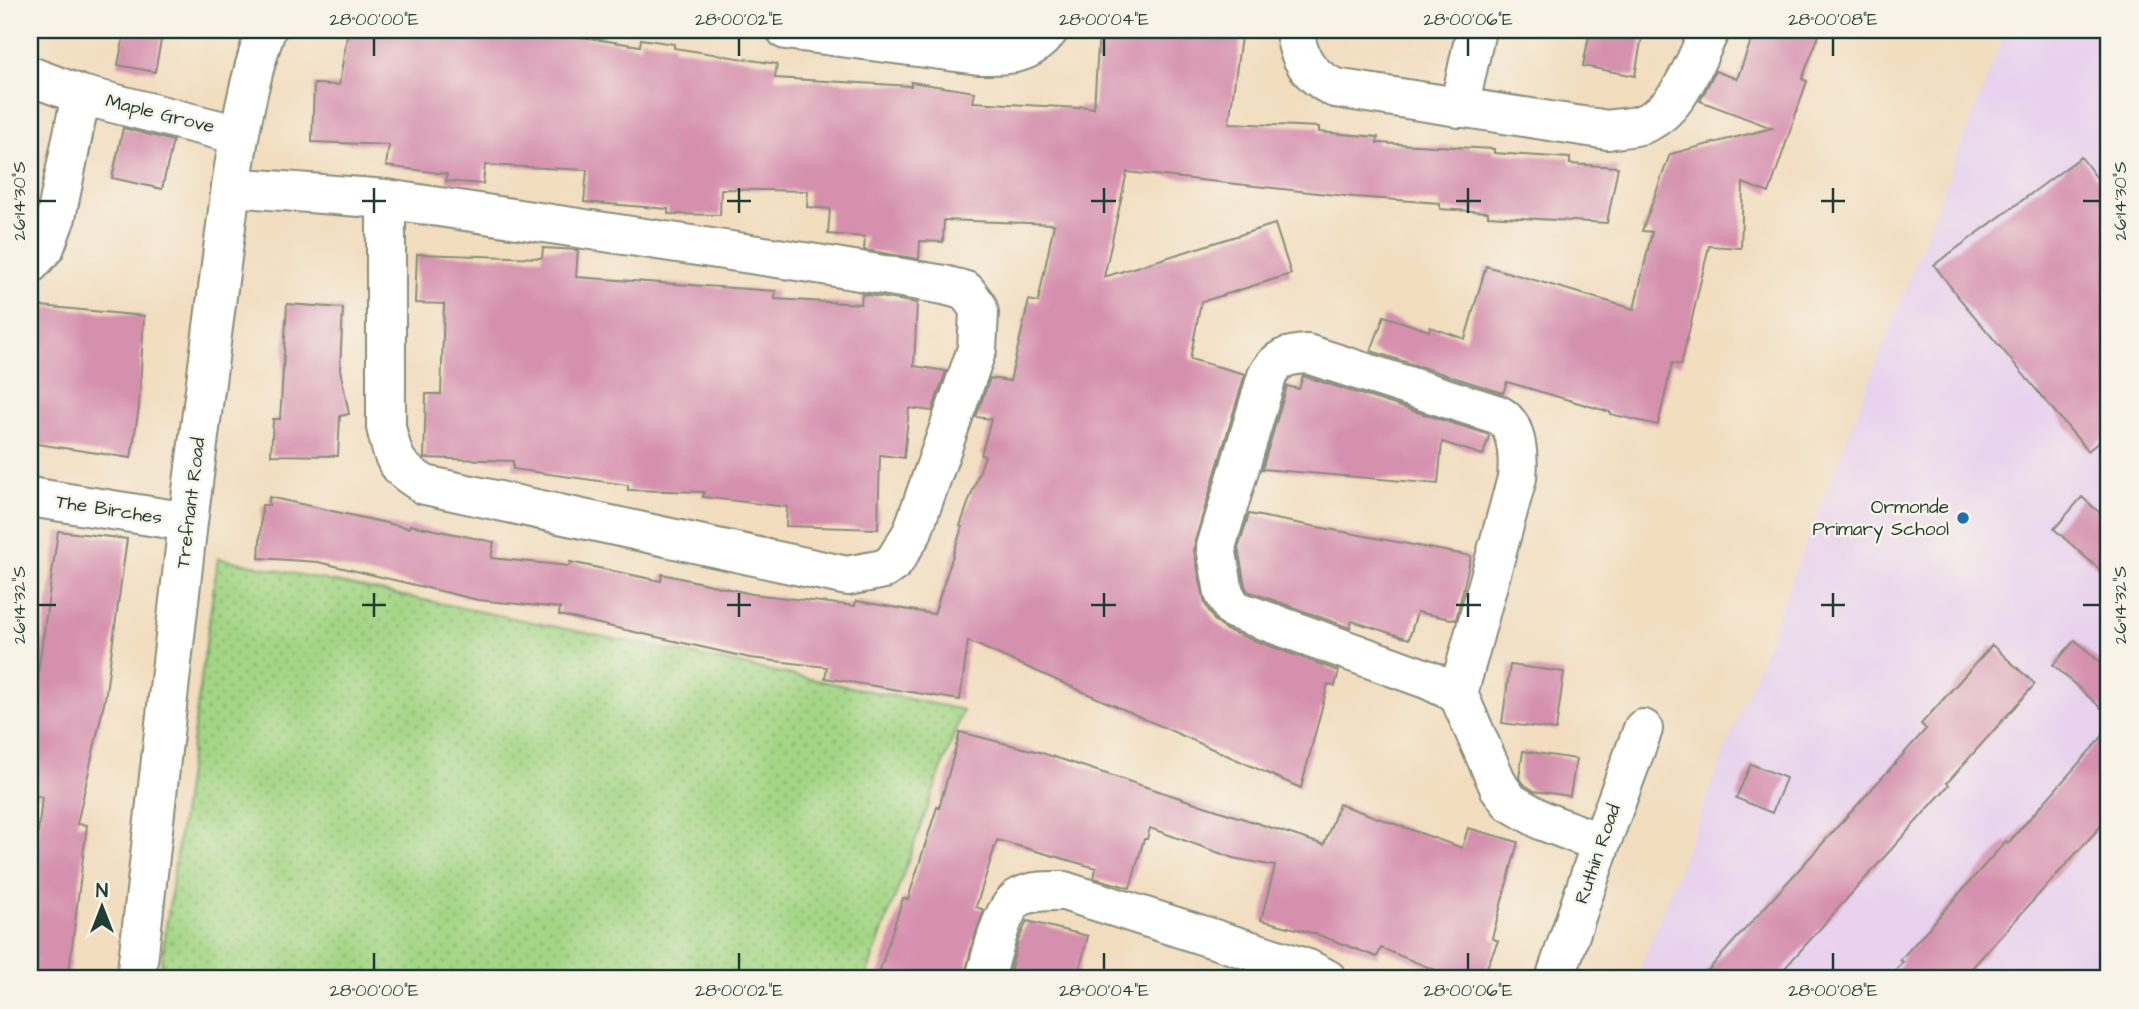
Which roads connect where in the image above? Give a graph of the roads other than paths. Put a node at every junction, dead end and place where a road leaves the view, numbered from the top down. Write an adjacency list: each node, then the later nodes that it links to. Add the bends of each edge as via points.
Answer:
1 (266, 30): 10 (street, Trefnant Road)
2 (786, 30): 3 (street, via 1010,55 1030,50)
3 (1049, 30)
4 (1296, 30): 9 (street, via 1297,47 1307,67 1328,85)
5 (1476, 30): 9 (street)
6 (1710, 30): 9 (street, via 1679,91 1657,116 1641,124 1608,130)
7 (30, 76): 8 (street, Maple Grove)
8 (81, 95): 10 (street, Maple Grove); 13 (street, Maple Grove, via 56,217 45,247)
9 (1459, 108)
10 (239, 135): 11 (street, Trefnant Road)
11 (231, 187): 12 (street); 15 (street, Trefnant Road)
12 (386, 200): 12 (street, via 817,264 966,291 978,306 977,349 912,533 894,562 876,572 847,576 425,485 402,472 386,427)
13 (30, 264)
14 (30, 497): 15 (street, The Birches)
15 (188, 522): 19 (street, Trefnant Road)
16 (1458, 694): 16 (street, via 1233,609 1224,593 1216,547 1267,376 1280,359 1307,354 1502,416 1513,433 1517,478); 18 (street, via 1510,802 1543,821)
17 (1643, 729): 18 (street, Ruthin Road)
18 (1601, 843): 22 (street, Ruthin Road)
19 (136, 979)
20 (985, 979): 21 (street, via 1009,906 1041,891 1064,891)
21 (1327, 979)
22 (1555, 979)

